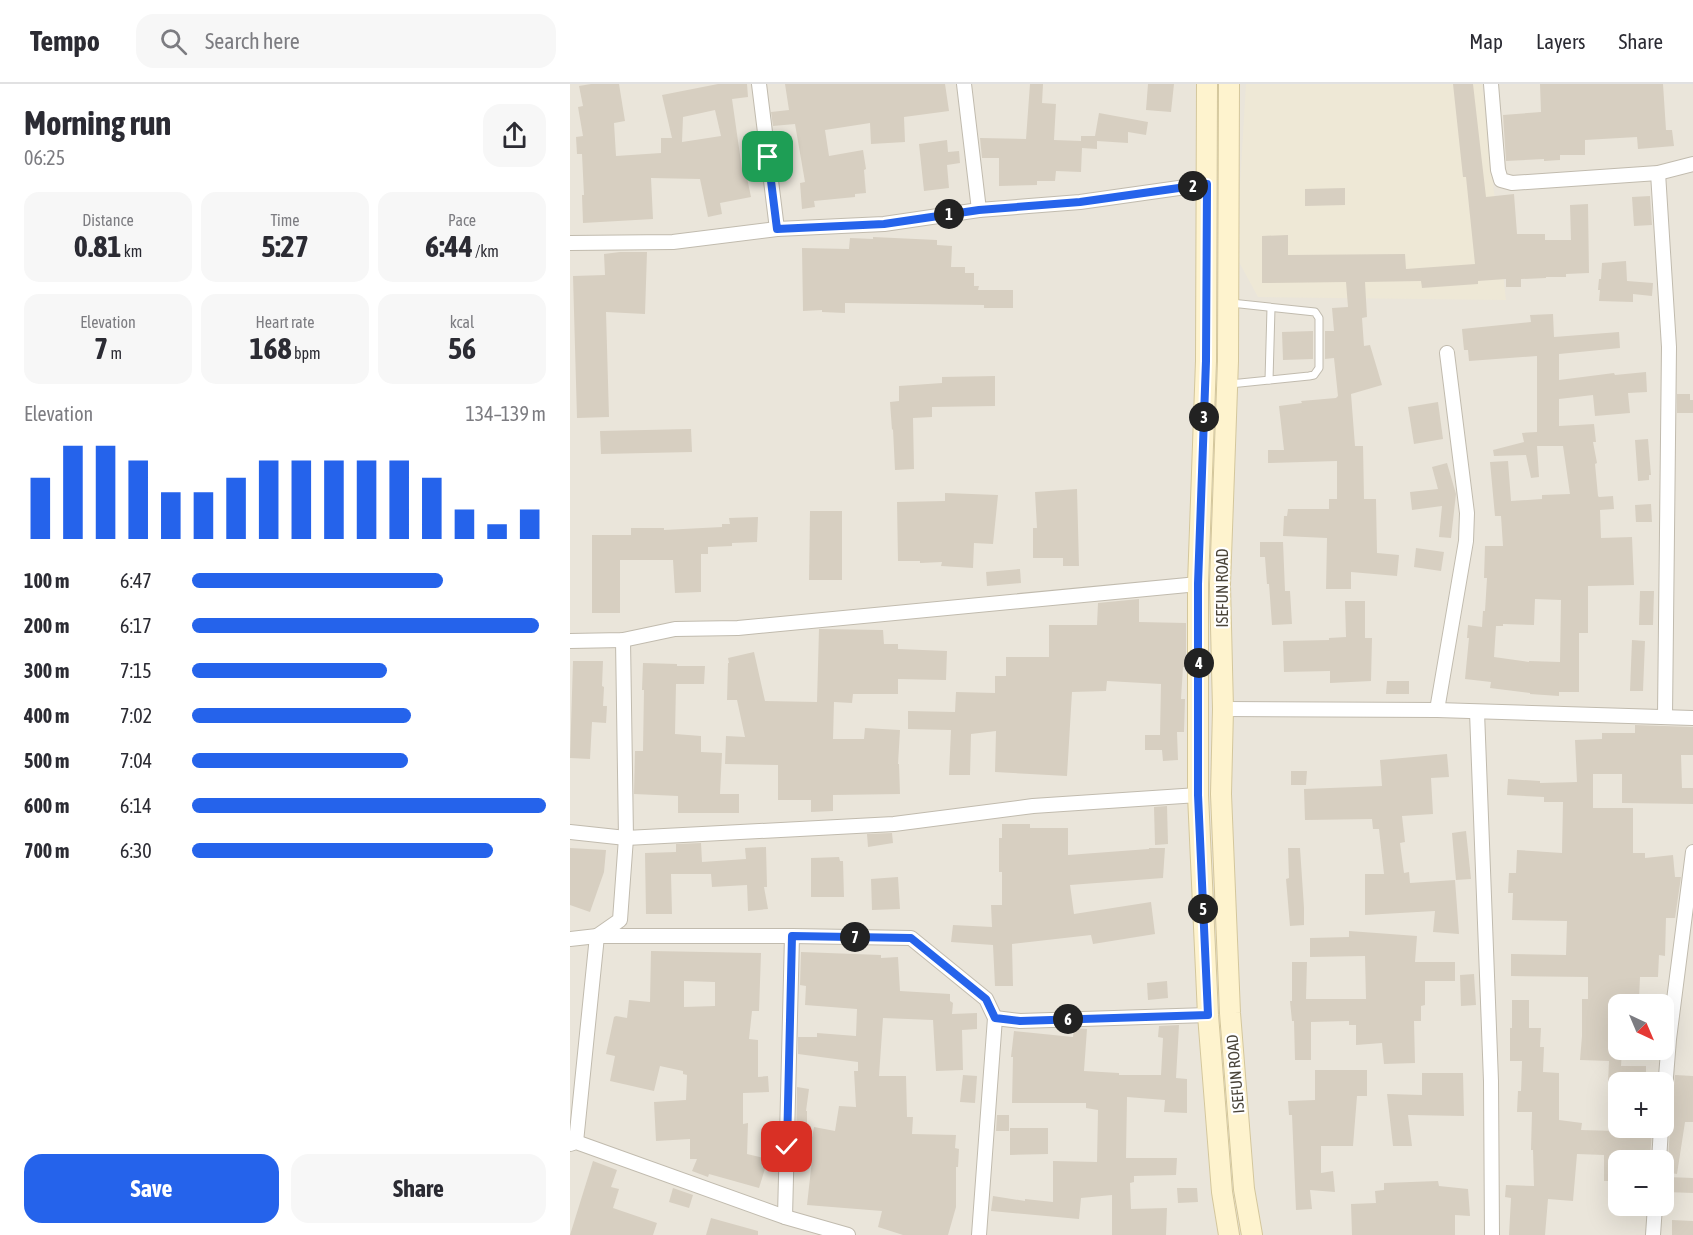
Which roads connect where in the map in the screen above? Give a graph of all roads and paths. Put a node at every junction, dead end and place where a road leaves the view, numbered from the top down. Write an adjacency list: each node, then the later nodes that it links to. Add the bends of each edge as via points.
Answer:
1 (759, 84): 10 (street)
2 (964, 84): 9 (street)
3 (1207, 84): 8 (street, ISEFUN ROAD)
4 (1229, 84): 12 (street, ISEFUN ROAD)
5 (1491, 84): 7 (street, via 1501,180 1512,183)
6 (1693, 164): 7 (street)
7 (1658, 173): 23 (street, via 1669,347)
8 (1207, 184): 9 (street, via 1080,202); 17 (street, ISEFUN ROAD)
9 (979, 210): 10 (street, via 884,224)
10 (777, 229): 11 (street, via 673,242)
11 (570, 243)
12 (1228, 303): 13 (lane); 16 (street, ISEFUN ROAD)
13 (1271, 308): 15 (lane); 15 (lane, via 1315,312 1319,368 1314,375)
14 (1447, 353): 21 (street, via 1467,513 1466,541)
15 (1269, 380): 16 (lane)
16 (1227, 384): 20 (street, ISEFUN ROAD, via 1220,585)
17 (1198, 584): 18 (street, via 738,628 675,629); 25 (street, ISEFUN ROAD)
18 (622, 640): 19 (street); 27 (street)
19 (570, 641)
20 (1223, 709): 21 (street); 41 (street, ISEFUN ROAD, via 1221,794 1230,1013 1244,1189)
21 (1437, 710): 22 (street)
22 (1478, 712): 23 (street); 42 (street, via 1491,1080)
23 (1665, 716): 24 (street)
24 (1693, 718)
25 (1198, 795): 27 (street, via 1033,806 894,824); 32 (street, ISEFUN ROAD)
26 (570, 832): 27 (street)
27 (626, 838): 29 (street, via 620,920)
28 (1693, 852): 34 (street)
29 (597, 936): 30 (street); 31 (street); 35 (street)
30 (792, 936): 33 (street, via 911,938 986,999); 37 (street)
31 (570, 939)
32 (1208, 1015): 33 (street, via 1020,1021); 40 (street, ISEFUN ROAD)
33 (995, 1018): 39 (street)
34 (1666, 1072)
35 (573, 1143): 37 (street)
36 (1654, 1216): 43 (street)
37 (785, 1217): 38 (street)
38 (848, 1235)
39 (979, 1235)
40 (1229, 1235)
41 (1252, 1235)
42 (1492, 1235)
43 (1653, 1235)

